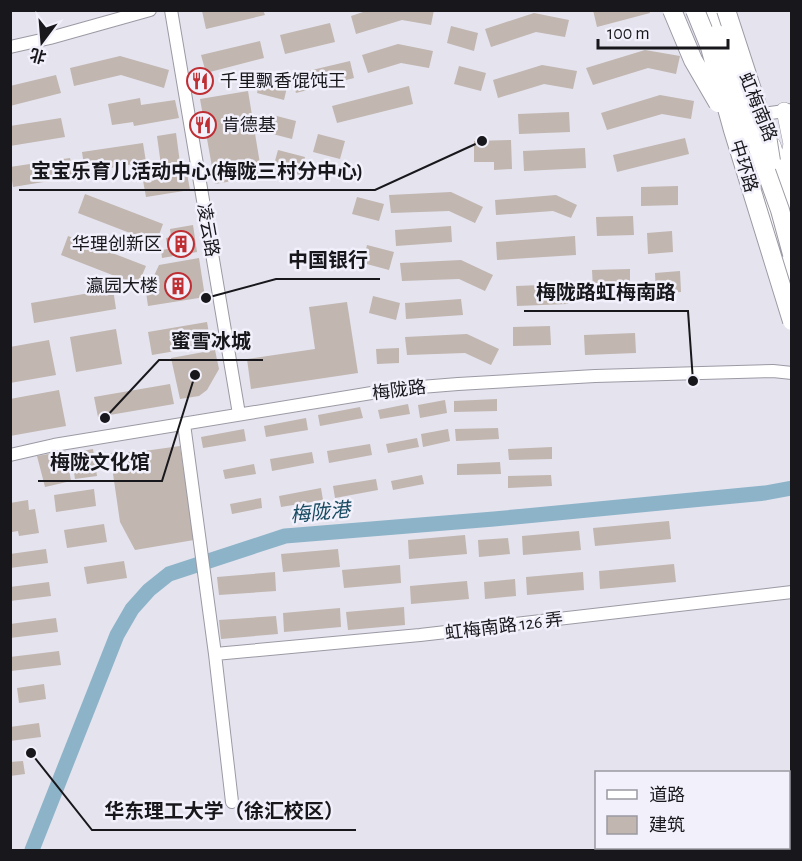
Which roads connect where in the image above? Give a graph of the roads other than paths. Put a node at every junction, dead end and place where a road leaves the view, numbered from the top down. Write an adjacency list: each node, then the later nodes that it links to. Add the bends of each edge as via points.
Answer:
1 (150, 10): 9 (street)
2 (171, 10): 20 (street, 凌云路)
3 (673, 10): 12 (highway, bridge, via 693,60)
4 (694, 10): 12 (highway, 中环路, bridge)
5 (709, 10): 8 (main road, 虹梅南路); 14 (highway, 中环路, bridge)
6 (721, 10): 10 (main road, 虹梅南路)
7 (726, 10): 14 (highway, bridge)
8 (717, 30): 10 (main road); 12 (main road, 虹梅南路)
9 (10, 47)
10 (737, 54): 12 (main road, 虹梅南路)
11 (788, 110): 12 (street); 13 (main road, via 791,144)
12 (740, 118): 13 (main road, 虹梅南路); 15 (main road, 虹梅南路); 16 (main road, 虹梅南路, via 770,257); 17 (highway, 中环路, bridge)
13 (784, 178): 14 (main road, 虹梅南路)
14 (786, 208): 15 (highway, 中环路, bridge)
15 (790, 261): 16 (main road)
16 (786, 291): 18 (main road, 虹梅南路)
17 (792, 321)
18 (792, 333)
19 (792, 373): 20 (street, 梅陇路, via 595,376 458,384 396,389)
20 (239, 414): 21 (street, 梅陇路)
21 (184, 424): 22 (street, 梅陇路); 24 (street)
22 (10, 454)
23 (792, 592): 24 (street, 虹梅南路 126 弄, via 420,635)
24 (215, 654): 25 (street)
25 (232, 802)

